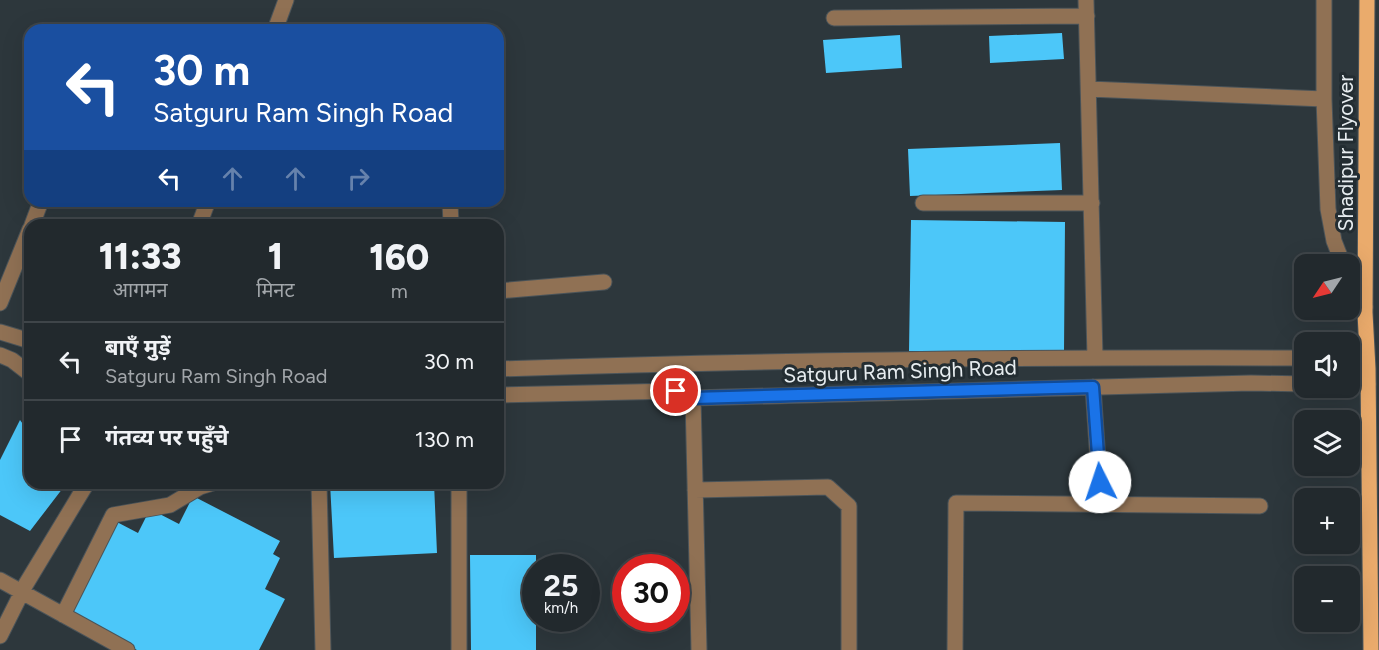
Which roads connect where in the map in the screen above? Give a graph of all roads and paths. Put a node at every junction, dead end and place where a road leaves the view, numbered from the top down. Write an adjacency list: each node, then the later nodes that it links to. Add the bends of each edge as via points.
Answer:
1 (286, 0): 7 (street)
2 (1086, 0): 5 (street)
3 (1324, 0): 9 (street)
4 (1367, 0): 18 (main road, Shadipur Flyover)
5 (1087, 16): 6 (street); 8 (street)
6 (834, 18)
7 (277, 24)
8 (1089, 89): 9 (street); 11 (street)
9 (1324, 99): 12 (street, via 1328,209)
10 (923, 203): 11 (street)
11 (1092, 203): 22 (street)
12 (1339, 254)
13 (24, 262): 17 (street)
14 (604, 282): 15 (street)
15 (504, 290)
16 (1360, 297): 18 (street)
17 (0, 303)
18 (1365, 307): 25 (main road, Shadipur Flyover)
19 (0, 332): 20 (street)
20 (24, 339)
21 (0, 355): 26 (street)
22 (1095, 357): 23 (street, Satguru Ram Singh Road); 27 (street, Satguru Ram Singh Road)
23 (1294, 358)
24 (1360, 358): 25 (street)
25 (1367, 358): 30 (main road, Shadipur Flyover)
26 (24, 369)
27 (504, 369)
28 (1294, 384): 31 (street, Satguru Ram Singh Road)
29 (1360, 384): 30 (street)
30 (1368, 384): 51 (main road, Shadipur Flyover)
31 (1093, 387): 33 (street, Satguru Ram Singh Road); 39 (street)
32 (504, 395): 33 (street, Satguru Ram Singh Road, via 676,391)
33 (693, 398): 38 (street)
34 (83, 489): 42 (street)
35 (197, 489): 43 (street, via 170,505 113,515)
36 (320, 489): 46 (street)
37 (459, 489): 47 (street)
38 (695, 490): 48 (street); 49 (street, via 828,487 849,506)
39 (1101, 505): 40 (street); 50 (street, via 956,503)
40 (1260, 506)
41 (0, 580): 42 (street)
42 (22, 591): 43 (street); 44 (street)
43 (63, 615): 45 (street)
44 (0, 636)
45 (127, 650)
46 (323, 650)
47 (459, 650)
48 (699, 650)
49 (849, 650)
50 (955, 650)
51 (1371, 650)

